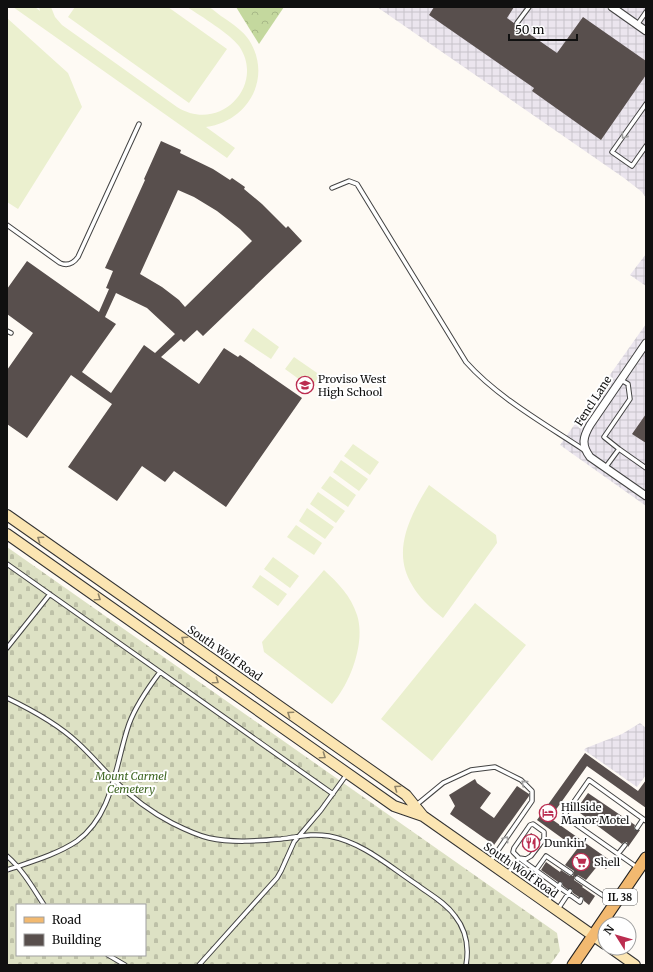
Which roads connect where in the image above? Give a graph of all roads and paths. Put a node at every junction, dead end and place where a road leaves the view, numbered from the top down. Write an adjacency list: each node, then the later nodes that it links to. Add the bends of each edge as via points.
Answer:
1 (529, 7): 4 (lane)
2 (612, 7): 5 (street)
3 (646, 12): 5 (lane)
4 (517, 23)
5 (637, 24): 6 (street)
6 (646, 31)
7 (646, 104): 9 (lane, one-way to 9, via 612,152 632,166)
8 (139, 124): 11 (lane, via 78,257 72,263 60,263)
9 (646, 146)
10 (332, 188): 17 (lane, via 349,180 357,184 466,362 479,378)
11 (7, 225)
12 (7, 331): 13 (lane)
13 (11, 333)
14 (646, 343): 15 (street, Fencl Lane)
15 (621, 379): 16 (lane, via 628,384 630,399 604,437); 17 (street, Fencl Lane, via 586,431 583,438)
16 (619, 449): 18 (lane); 19 (lane)
17 (585, 451): 18 (street)
18 (605, 468): 20 (street)
19 (646, 468)
20 (646, 496)
21 (7, 516): 31 (main road, South Wolf Road, one-way to 21, via 406,795)
22 (7, 534): 28 (main road, South Wolf Road, one-way to 28)
23 (7, 564): 24 (lane)
24 (50, 594): 25 (lane); 26 (lane)
25 (7, 648)
26 (160, 672): 29 (lane, via 129,723); 30 (lane)
27 (7, 698): 29 (lane, via 70,736)
28 (348, 774): 30 (lane); 32 (main road, South Wolf Road, via 394,806)
29 (114, 780): 35 (lane, via 161,817 208,838 237,841); 43 (lane, via 100,815 83,835 64,849)
30 (333, 794): 35 (lane)
31 (416, 806): 32 (main road, South Wolf Road); 41 (lane, one-way to 31, via 532,801 532,791 520,780 495,767 471,770 443,783)
32 (423, 816): 41 (main road, South Wolf Road)
33 (645, 820): 34 (lane); 37 (lane, via 589,780 564,816)
34 (637, 828)
35 (298, 836): 65 (lane, via 276,878); 66 (lane, via 328,836 352,843 444,904 456,916 463,930 467,945)
36 (625, 845): 37 (lane)
37 (618, 854): 45 (lane)
38 (7, 856): 43 (lane)
39 (519, 858): 39 (lane, via 531,856 544,839 544,832 533,824 514,848 513,853); 47 (lane); 48 (lane)
40 (646, 858): 45 (main road, IL 38)
41 (489, 862): 48 (main road, South Wolf Road)
42 (557, 863): 44 (lane); 47 (lane, via 546,856); 49 (lane, via 570,872)
43 (18, 866): 46 (lane); 57 (lane)
44 (554, 867)
45 (639, 869): 58 (main road, IL 38)
46 (7, 870)
47 (536, 870): 51 (lane)
48 (507, 875): 56 (main road, South Wolf Road)
49 (566, 876)
50 (576, 883): 52 (lane, via 578,878)
51 (559, 885): 54 (lane); 56 (lane)
52 (591, 887): 53 (lane); 58 (lane)
53 (587, 891)
54 (569, 892): 55 (lane, via 580,902); 59 (lane)
55 (581, 899)
56 (547, 903): 59 (main road, South Wolf Road)
57 (43, 904)
58 (615, 904): 60 (main road, IL 38)
59 (557, 910): 60 (main road, South Wolf Road)
60 (593, 936): 61 (main road, South Wolf Road); 67 (main road, IL 38)
61 (597, 939)
62 (110, 956): 64 (lane)
63 (622, 956): 68 (main road)
64 (124, 965)
65 (199, 965)
66 (466, 965)
67 (573, 965)
68 (635, 965)

